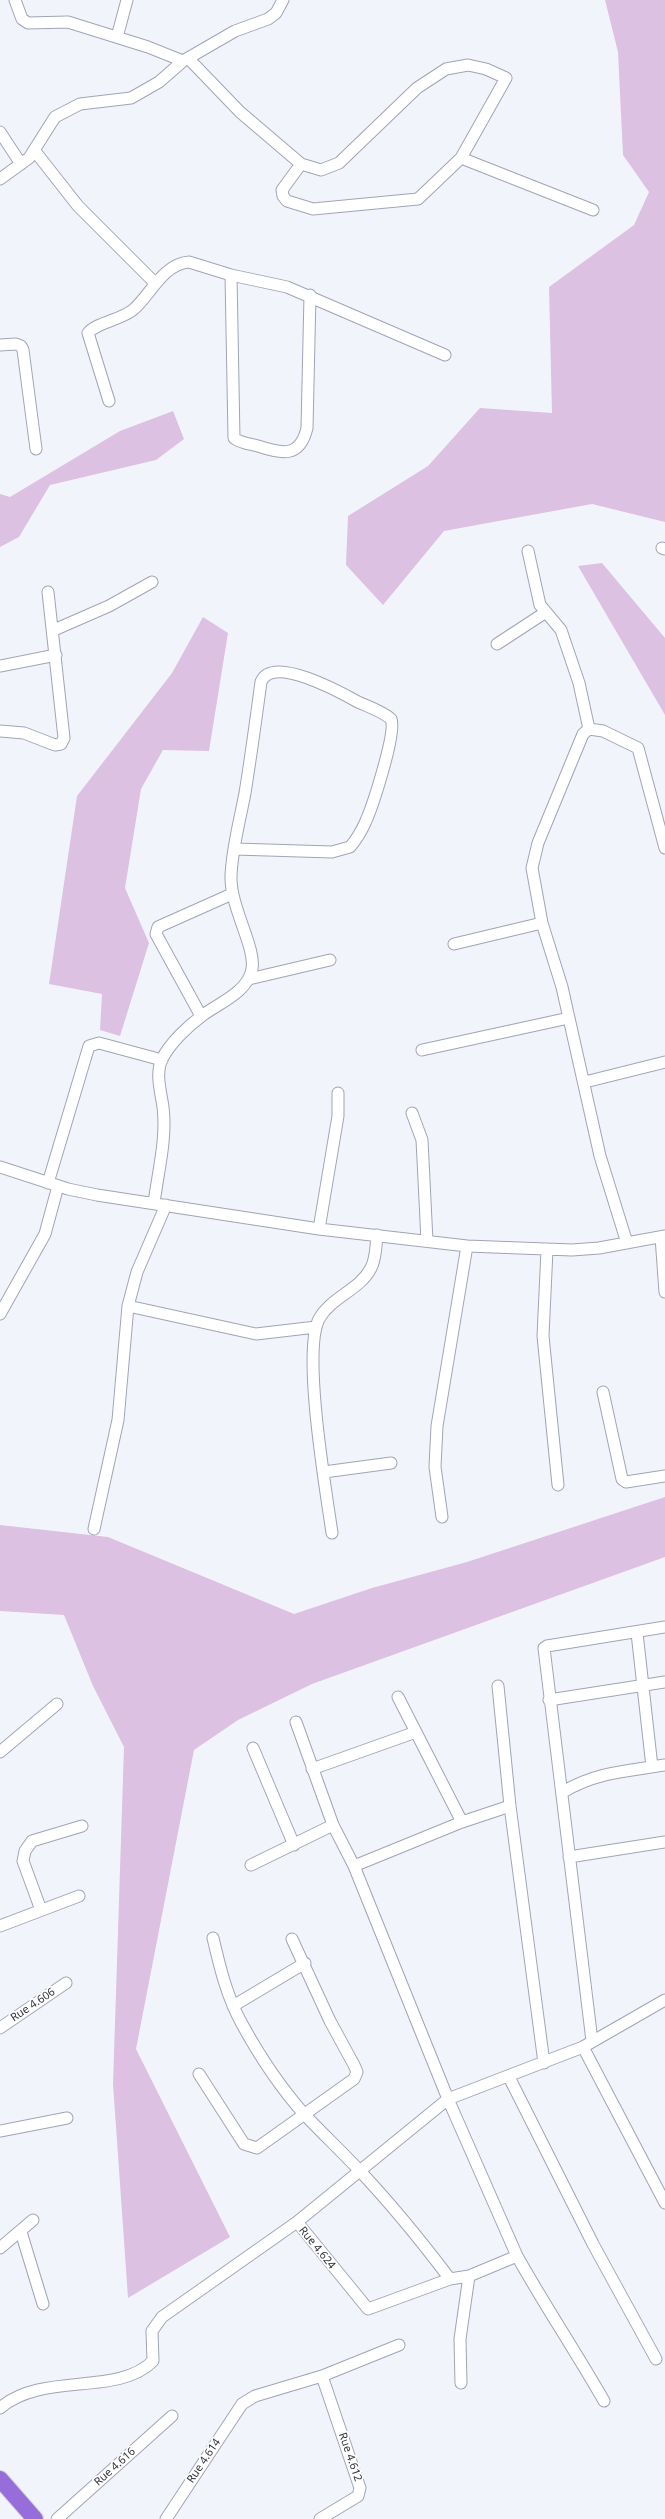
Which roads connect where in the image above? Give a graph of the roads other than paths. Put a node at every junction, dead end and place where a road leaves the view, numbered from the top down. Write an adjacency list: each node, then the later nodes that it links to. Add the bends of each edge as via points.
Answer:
1 (16, 0): 4 (street, via 22,19 28,23 68,22)
2 (127, 0): 4 (street)
3 (283, 0): 5 (street, via 276,13 268,19 235,31)
4 (117, 37): 5 (street)
5 (185, 60): 7 (street, via 159,82 130,98 80,104 69,108 55,117); 10 (street, via 240,112)
6 (0, 132): 9 (street)
7 (34, 150): 9 (street); 14 (street, via 78,206)
8 (461, 158): 10 (street, via 418,199 313,209 296,205 283,196 282,190); 10 (street, via 506,81 505,76 468,65 446,69 417,88 339,163 321,170); 12 (street)
9 (21, 164): 11 (street)
10 (301, 164)
11 (0, 179)
12 (592, 210)
13 (231, 275): 14 (street, via 183,262); 15 (street, via 263,280); 15 (street, via 234,438 281,453 298,448 308,428)
14 (155, 283): 18 (street, via 132,311 88,333)
15 (310, 295): 17 (street)
16 (0, 345): 19 (street, via 16,344 23,350)
17 (445, 355)
18 (109, 402)
19 (36, 449)
20 (528, 551): 23 (street, via 540,605)
21 (152, 582): 24 (street, via 109,606)
22 (48, 592): 24 (street)
23 (546, 612): 25 (street); 28 (street, via 561,630 579,683)
24 (54, 630): 26 (street)
25 (497, 644)
26 (56, 655): 27 (street); 29 (street, via 64,738 61,744 55,745 24,733)
27 (0, 666)
28 (589, 729): 30 (street, via 603,731 638,748); 33 (street, via 583,734 534,856 532,868)
29 (0, 731)
30 (665, 845)
31 (235, 849): 31 (street, via 261,682 265,675 291,674 320,682 391,719 382,774 365,823 350,847 332,852); 32 (street, via 231,875)
32 (232, 894): 36 (street, via 252,956); 37 (street, via 156,930)
33 (542, 923): 34 (street); 38 (street)
34 (454, 944)
35 (330, 960): 36 (street)
36 (249, 979): 37 (street, via 244,987)
37 (201, 1016): 40 (street, via 185,1030)
38 (569, 1018): 39 (street); 42 (street)
39 (422, 1050)
40 (162, 1060): 46 (street, via 99,1043 89,1046); 47 (street, via 159,1083 163,1130)
41 (665, 1062): 42 (street)
42 (585, 1082): 53 (street, via 600,1156)
43 (338, 1093): 49 (street, via 338,1116)
44 (412, 1113): 52 (street, via 422,1140)
45 (0, 1167): 46 (street)
46 (53, 1184): 47 (street, via 82,1193); 58 (street, via 45,1234)
47 (154, 1203): 48 (street)
48 (166, 1205): 49 (street); 57 (street, via 137,1272)
49 (319, 1229): 50 (street)
50 (377, 1235): 52 (street); 59 (street, via 371,1269 330,1305)
51 (663, 1237): 53 (street); 56 (street)
52 (427, 1240): 54 (street)
53 (627, 1244): 55 (street)
54 (467, 1246): 55 (street); 65 (street, via 437,1426 435,1467)
55 (547, 1250): 64 (street, via 543,1336)
56 (665, 1292)
57 (128, 1306): 59 (street, via 256,1334); 66 (street, via 118,1420)
58 (0, 1314)
59 (316, 1327): 62 (street, via 312,1347 313,1371)
60 (603, 1392): 63 (street, via 622,1479 626,1482)
61 (391, 1464): 62 (street)
62 (324, 1472): 67 (street)
63 (665, 1476)
64 (558, 1485)
65 (442, 1517)
66 (94, 1529)
67 (332, 1533)
68 (665, 1627): 69 (street)
69 (637, 1633): 72 (street); 74 (street, via 547,1646 544,1652)
70 (665, 1682): 72 (street)
71 (498, 1686): 84 (street)
72 (642, 1686): 74 (street); 82 (street)
73 (398, 1697): 77 (street)
74 (549, 1700): 83 (street)
75 (58, 1704): 79 (street)
76 (296, 1722): 81 (street)
77 (416, 1732): 81 (street); 85 (street)
78 (253, 1748): 89 (street)
79 (0, 1752)
80 (665, 1765): 82 (street)
81 (312, 1768): 86 (street)
82 (652, 1768): 83 (street, via 595,1776)
83 (564, 1792): 90 (street)
84 (510, 1806): 85 (street); 104 (street)
85 (462, 1822): 92 (street)
86 (333, 1825): 89 (street); 92 (street)
87 (82, 1826): 94 (street, via 32,1841 25,1851 23,1861)
88 (665, 1842): 90 (street)
89 (294, 1845): 91 (street)
90 (569, 1857): 103 (street)
91 (251, 1865)
92 (354, 1866): 107 (street)
93 (79, 1896): 94 (street)
94 (41, 1910): 95 (street)
95 (0, 1926)
96 (213, 1938): 101 (street, via 224,1983)
97 (292, 1939): 98 (street)
98 (305, 1963): 101 (street); 108 (street, via 330,2021 357,2072 350,2084)
99 (66, 1983): 102 (street, Rue 4.606)
100 (665, 2000): 103 (street)
101 (233, 2006): 108 (street, via 276,2078)
102 (0, 2028)
103 (588, 2044): 104 (street); 112 (street)
104 (544, 2063): 106 (street)
105 (199, 2074): 108 (street, via 244,2144 250,2147 257,2148)
106 (509, 2077): 107 (street); 122 (street, via 593,2244)
107 (448, 2099): 111 (street); 117 (street)
108 (303, 2113): 111 (street)
109 (68, 2118): 110 (street)
110 (0, 2131)
111 (359, 2170): 114 (street); 119 (street, via 415,2233)
112 (665, 2203)
113 (33, 2220): 115 (street)
114 (296, 2222): 119 (street, Rue 4.624, via 368,2308); 126 (street, Rue 4.624, via 162,2317 152,2331 153,2361 146,2368 122,2378 34,2390 8,2401)
115 (21, 2232): 116 (street); 120 (street)
116 (0, 2248)
117 (517, 2256): 118 (street, Rue 4.624); 125 (street, via 552,2319 572,2346)
118 (469, 2276): 119 (street, Rue 4.624); 124 (street, via 460,2339)
119 (450, 2279)
120 (43, 2304)
121 (398, 2345): 123 (street)
122 (656, 2359)
123 (322, 2376): 131 (street, Rue 4.614, via 255,2396 242,2404); 132 (street, Rue 4.612, via 360,2488 358,2496)
124 (461, 2383)
125 (604, 2401)
126 (0, 2408)
127 (172, 2416): 130 (street, Rue 4.616)
128 (2, 2485): 129 (highway)
129 (35, 2519)
130 (57, 2519)
131 (166, 2519)
132 (320, 2519)

